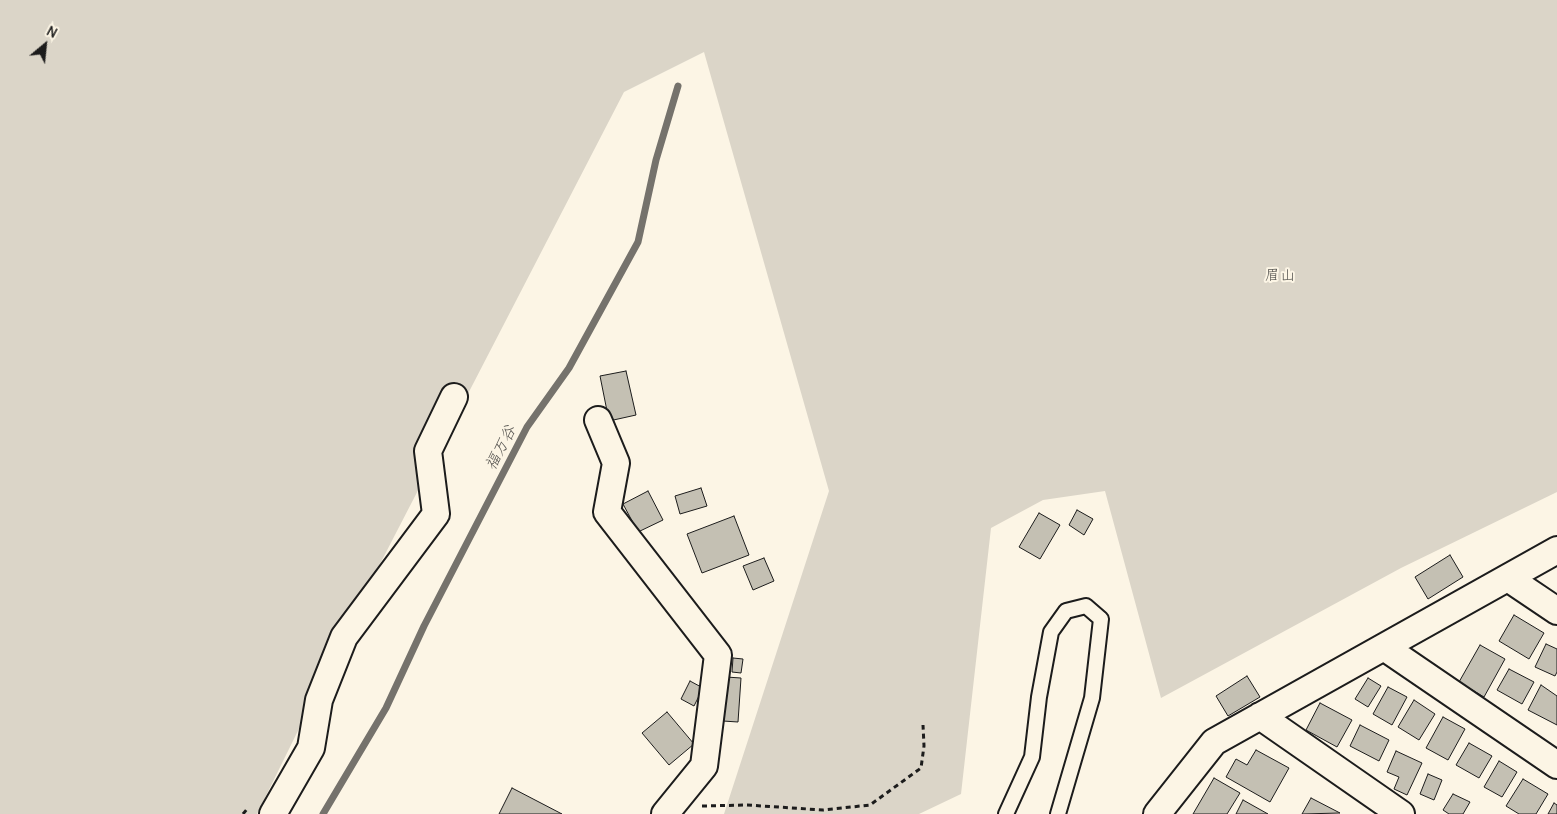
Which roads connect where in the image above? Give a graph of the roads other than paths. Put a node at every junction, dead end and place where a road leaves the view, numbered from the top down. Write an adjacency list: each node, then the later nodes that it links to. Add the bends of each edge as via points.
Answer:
1 (454, 397): 10 (street, via 428,451 436,514 344,637 319,700 311,748)
2 (598, 420): 11 (street, via 616,463 607,512 718,655 704,766)
3 (1557, 550): 4 (street)
4 (1508, 578): 5 (street); 6 (street)
5 (1557, 611)
6 (1384, 647): 7 (street); 8 (street)
7 (1260, 716): 9 (street, via 1214,742); 14 (street)
8 (1557, 765)
9 (1164, 812)
10 (273, 814)
11 (665, 814)
12 (1006, 814): 13 (lane, via 1032,757 1051,632 1066,611 1086,606 1101,619 1092,698)
13 (1058, 814)
14 (1401, 814)

